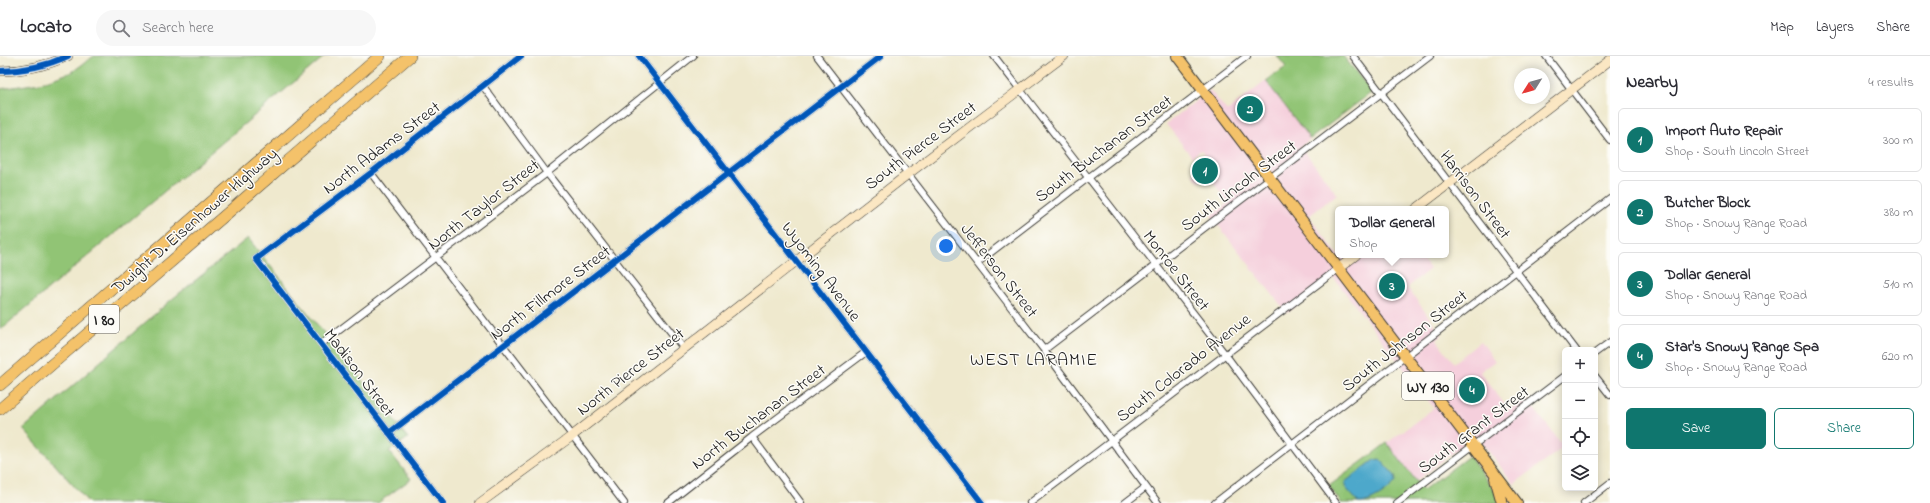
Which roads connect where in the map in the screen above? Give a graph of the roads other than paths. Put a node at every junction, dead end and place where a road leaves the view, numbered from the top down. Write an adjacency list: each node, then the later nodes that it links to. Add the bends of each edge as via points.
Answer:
1 (68, 56): 17 (main road, via 29,69)
2 (380, 56): 56 (highway, Dwight D. Eisenhower Highway / I 80)
3 (410, 56): 58 (highway, Dwight D. Eisenhower Highway / I 80)
4 (521, 56): 19 (street, North Adams Street)
5 (639, 56): 18 (street, Wyoming Avenue)
6 (694, 56): 18 (street, North Taylor Street)
7 (817, 56): 20 (street, Jefferson Street)
8 (881, 56): 20 (street, North Fillmore Street)
9 (994, 56): 21 (street, Monroe Street)
10 (1064, 56): 21 (main road, South Pierce Street)
11 (1177, 56): 22 (main road, WY 130)
12 (1248, 56): 22 (street, South Buchanan Street)
13 (1353, 56): 24 (street, Harrison Street)
14 (1430, 56): 24 (street, South Lincoln Street)
15 (1546, 56): 23 (street)
16 (1610, 60): 23 (main road)
17 (0, 71)
18 (659, 82): 27 (street, North Taylor Street); 28 (street, Wyoming Avenue)
19 (483, 86): 26 (street, North Adams Street); 27 (street)
20 (841, 88): 28 (street, North Fillmore Street); 29 (street, Jefferson Street)
21 (1020, 89): 29 (main road, South Pierce Street); 30 (street, Monroe Street)
22 (1203, 90): 30 (street, South Buchanan Street); 31 (main road, WY 130)
23 (1572, 90): 25 (street); 32 (main road)
24 (1382, 93): 31 (street, South Lincoln Street); 32 (street, Harrison Street)
25 (1610, 140)
26 (371, 173): 35 (street); 37 (street, North Adams Street)
27 (547, 173): 35 (street, North Taylor Street); 38 (street)
28 (729, 173): 38 (street, North Fillmore Street); 39 (street, Wyoming Avenue)
29 (908, 174): 39 (main road, South Pierce Street); 40 (street, Jefferson Street)
30 (1087, 177): 40 (street, South Buchanan Street); 41 (street, Monroe Street)
31 (1270, 178): 41 (street, South Lincoln Street); 42 (main road, WY 130)
32 (1449, 183): 34 (main road); 43 (street, Harrison Street)
33 (1610, 199): 43 (street, South Johnson Street)
34 (1420, 206)
35 (436, 258): 45 (street, North Taylor Street); 46 (street)
36 (1352, 258): 42 (main road, South Colorado Avenue)
37 (256, 259): 45 (street, Madison Street)
38 (616, 259): 46 (street, North Fillmore Street); 48 (street)
39 (798, 262): 48 (main road, North Pierce Street); 51 (street, Wyoming Avenue)
40 (977, 263): 49 (street, Jefferson Street)
41 (1155, 265): 49 (street, South Lincoln Street); 52 (street, Monroe Street)
42 (1339, 268): 52 (street, South Colorado Avenue); 53 (main road, WY 130)
43 (1517, 271): 47 (street, Harrison Street); 53 (street, South Johnson Street)
44 (1610, 342): 50 (street)
45 (321, 344): 59 (street, Madison Street)
46 (503, 346): 59 (street, North Fillmore Street); 60 (street)
47 (1574, 347)
48 (684, 349): 60 (main road, North Pierce Street)
49 (1044, 350): 62 (street, Jefferson Street)
50 (1598, 351)
51 (866, 352): 61 (street, North Buchanan Street); 73 (street, Wyoming Avenue)
52 (1225, 354): 62 (street, South Colorado Avenue); 63 (street, Monroe Street)
53 (1406, 357): 63 (street, South Johnson Street); 64 (main road, WY 130)
54 (1562, 378): 64 (street, South Grant Street)
55 (1598, 380): 57 (street)
56 (0, 386)
57 (1610, 395)
58 (0, 409)
59 (389, 433): 68 (street, Madison Street)
60 (572, 436): 69 (main road, North Pierce Street); 70 (street)
61 (752, 437): 71 (street, North Buchanan Street); 72 (street)
62 (1112, 442): 67 (street, Jefferson Street); 74 (street, South Colorado Avenue)
63 (1293, 444): 77 (street, South Johnson Street); 78 (street, Monroe Street)
64 (1474, 446): 65 (main road, WY 130); 79 (street, South Grant Street)
65 (1494, 474): 80 (main road, WY 130); 81 (main road, WY 130)
66 (1610, 483): 82 (street)
67 (1146, 487): 75 (street); 76 (street, Jefferson Street)
68 (443, 503)
69 (480, 503)
70 (624, 503)
71 (668, 503)
72 (801, 503)
73 (982, 503)
74 (1030, 503)
75 (1126, 503)
76 (1158, 503)
77 (1215, 503)
78 (1336, 503)
79 (1397, 503)
80 (1502, 503)
81 (1517, 503)
82 (1584, 503)

